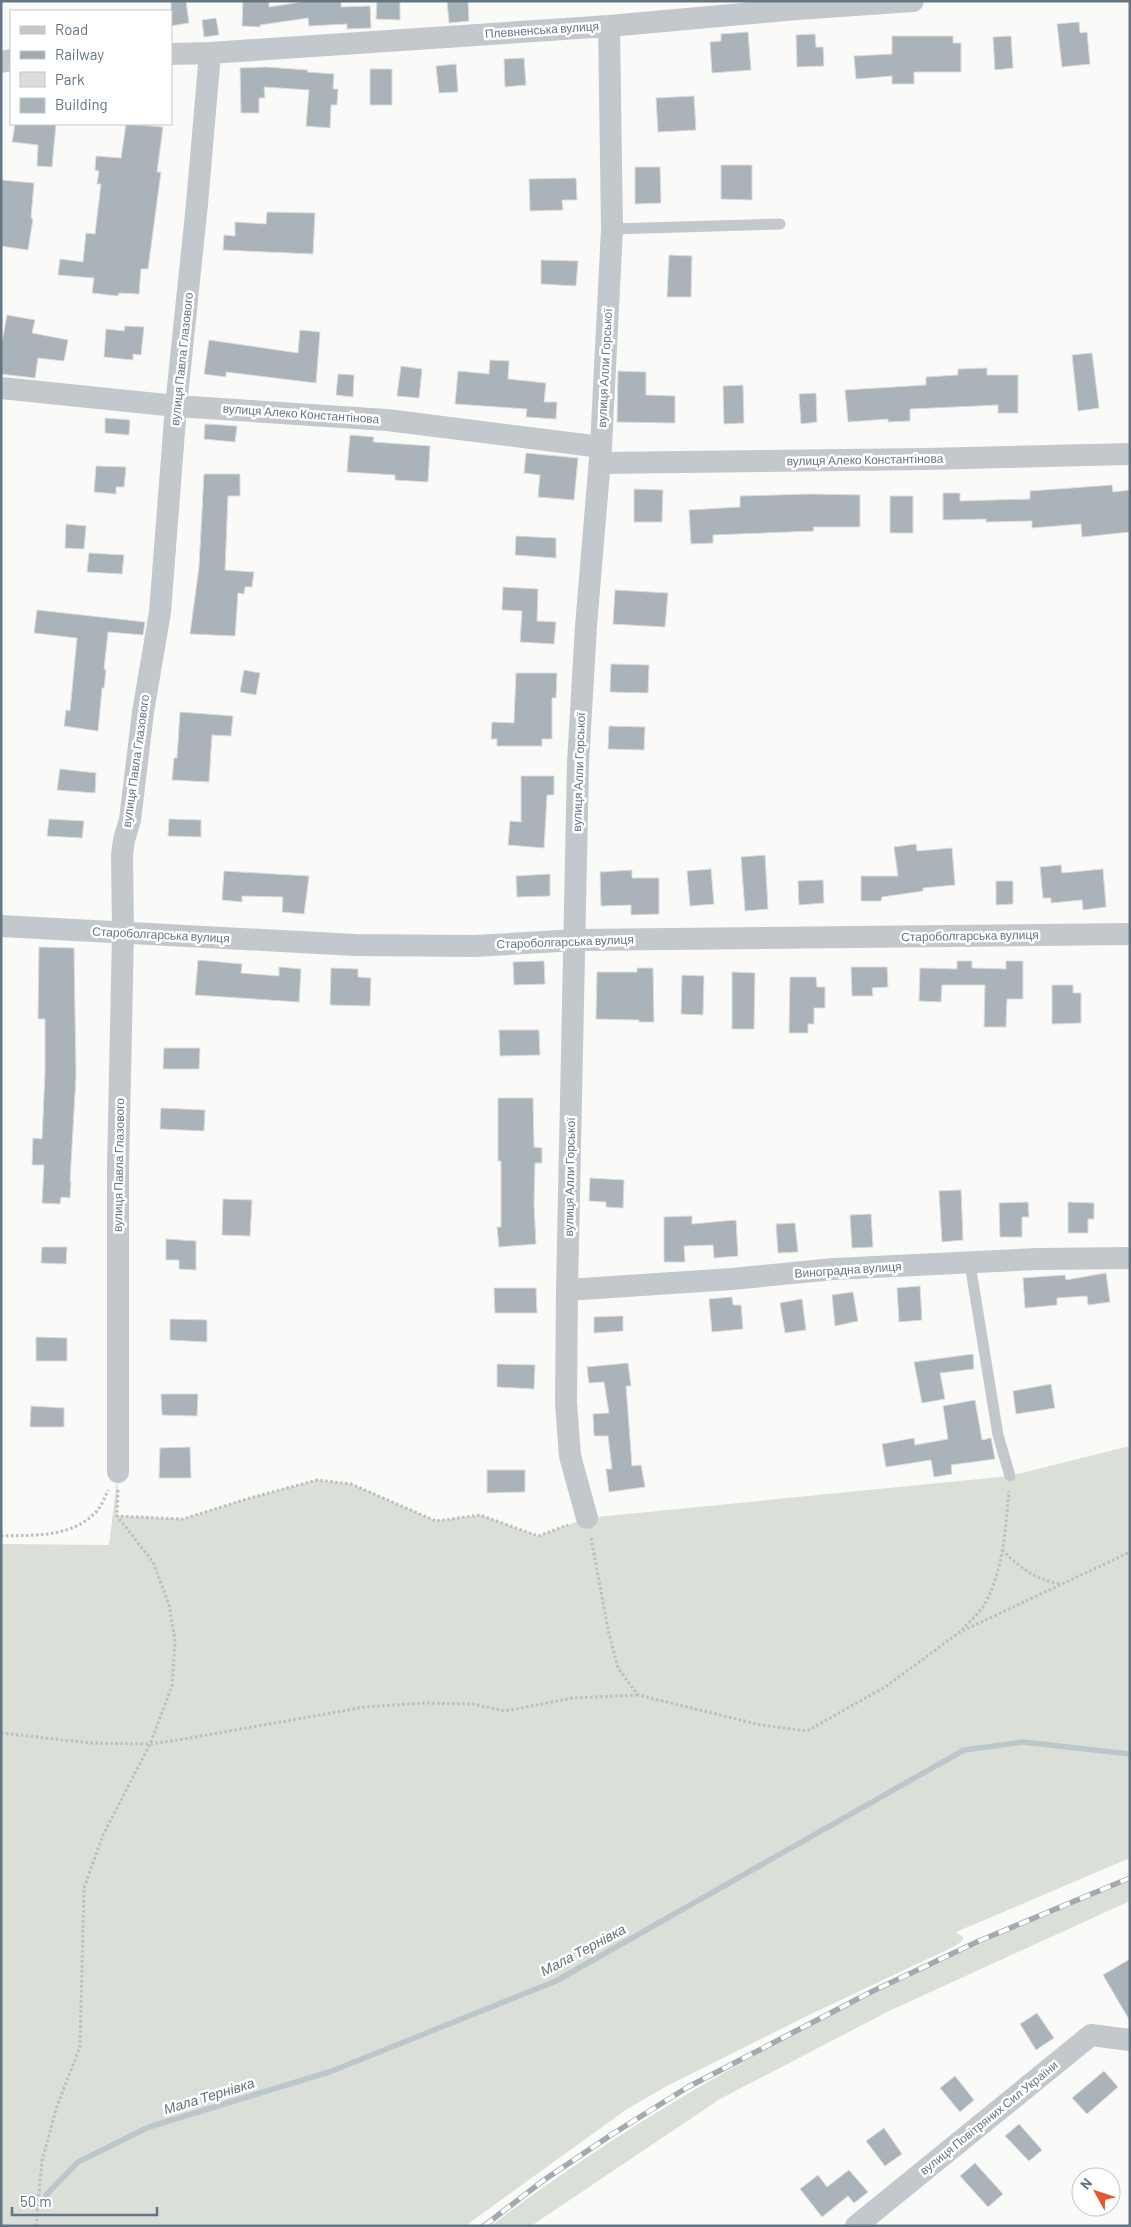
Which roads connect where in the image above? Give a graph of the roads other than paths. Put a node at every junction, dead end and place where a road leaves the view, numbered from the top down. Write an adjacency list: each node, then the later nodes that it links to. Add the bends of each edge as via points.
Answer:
1 (913, 1): 2 (street, Плевненська вулиця)
2 (609, 26): 3 (street, Плевненська вулиця); 6 (street, вулиця Алли Горської)
3 (210, 53): 4 (street, Плевненська вулиця); 8 (street, вулиця Павла Глазового)
4 (172, 54)
5 (780, 224): 6 (lane)
6 (612, 229): 10 (street, вулиця Алли Горської)
7 (1, 388): 8 (street, вулиця Алеко Константінова)
8 (176, 406): 10 (street, вулиця Алеко Константінова, via 387,420); 12 (street, вулиця Павла Глазового, via 160,612 122,855)
9 (1130, 454): 10 (street, вулиця Алеко Константінова, via 925,460)
10 (600, 455): 14 (street, вулиця Алли Горської, via 578,763)
11 (1, 926): 12 (street, Староболгарська вулиця)
12 (123, 933): 14 (street, Староболгарська вулиця, via 355,945 475,946); 18 (street, вулиця Павла Глазового, via 118,1169)
13 (1130, 934): 14 (street, Староболгарська вулиця)
14 (576, 940): 17 (street, вулиця Алли Горської)
15 (1130, 1258): 16 (street, Виноградна вулиця)
16 (970, 1264): 17 (street, Виноградна вулиця, via 834,1269); 19 (lane, via 998,1435)
17 (567, 1290): 20 (street, вулиця Алли Горської, via 566,1404 570,1456)
18 (118, 1472)
19 (1010, 1476)
20 (587, 1518)
21 (1129, 2042): 22 (street, вулиця Повітряних Сил України, via 1091,2035)
22 (856, 2226)

